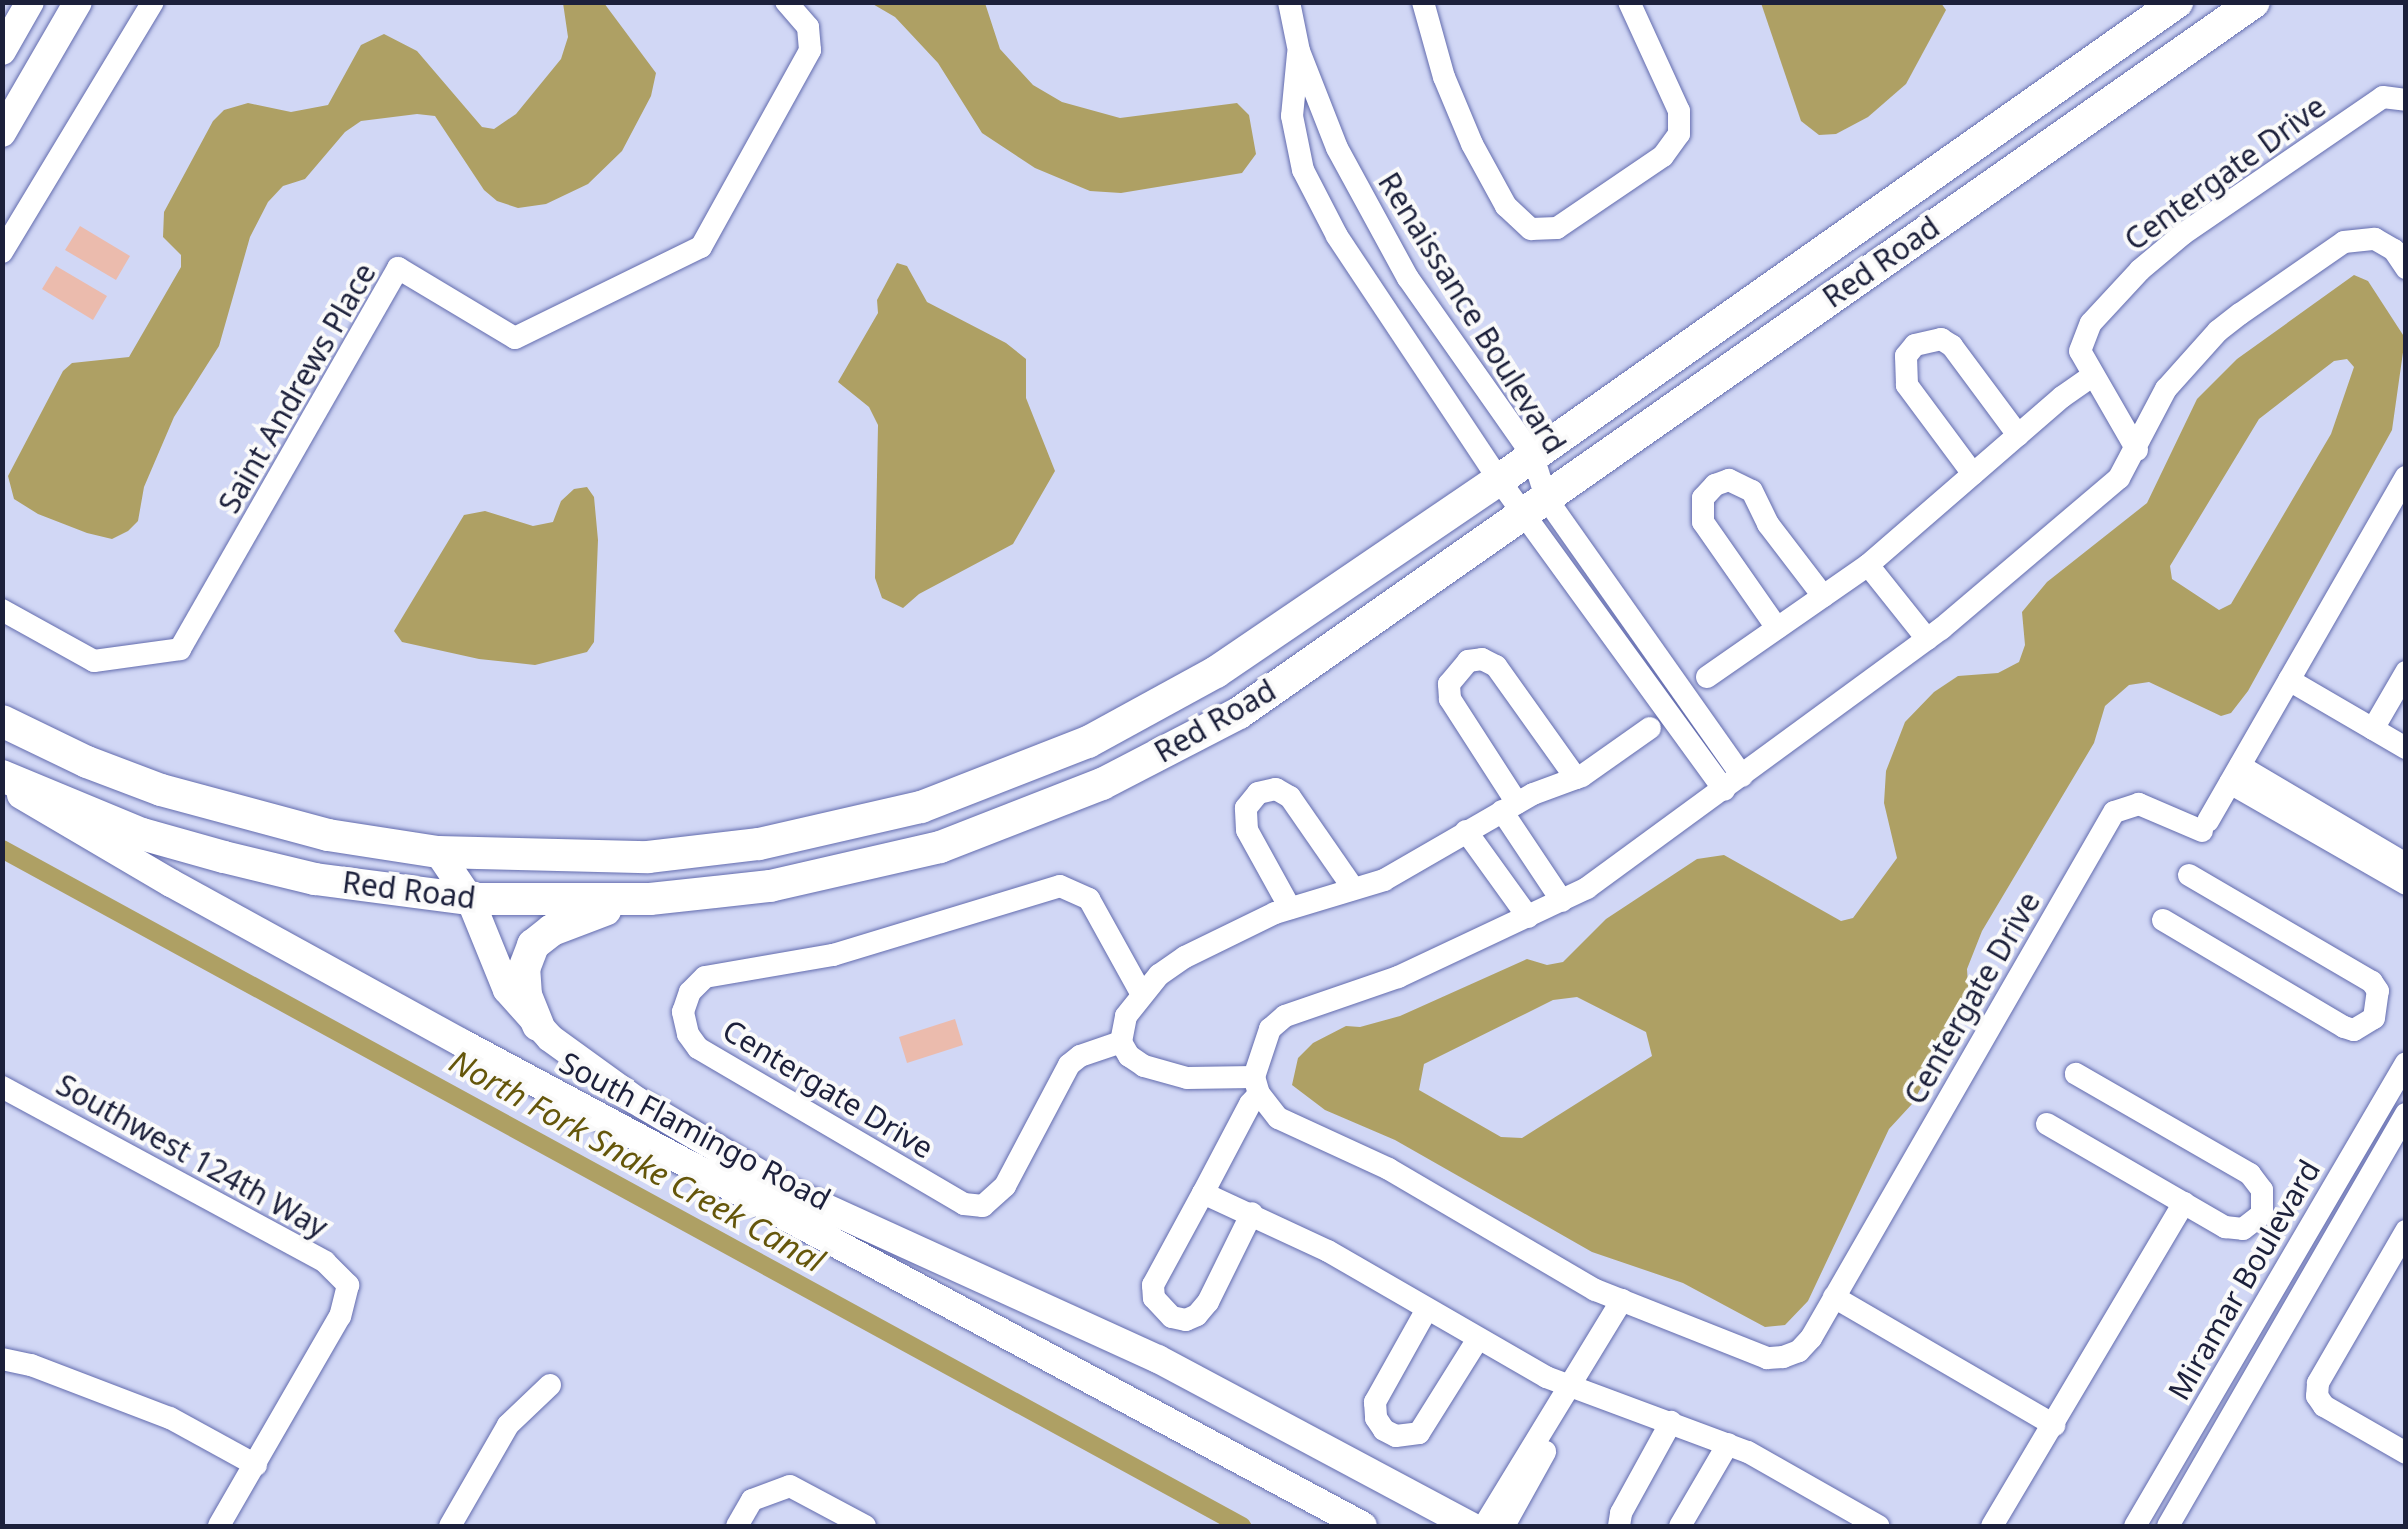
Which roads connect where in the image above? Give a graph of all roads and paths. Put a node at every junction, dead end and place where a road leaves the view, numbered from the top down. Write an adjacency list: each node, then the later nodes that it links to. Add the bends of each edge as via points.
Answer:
1 (30, 2): 10 (main road)
2 (78, 2): 13 (main road)
3 (153, 2): 14 (street)
4 (786, 2): 26 (street, Saint Andrews Place, via 808,28 810,50 701,248 514,338 398,268 180,649 94,661)
5 (1289, 2): 11 (street, Renaissance Boulevard)
6 (1423, 2): 7 (street, via 1472,144 1506,206 1531,229 1557,228 1663,156 1679,134 1679,111)
7 (1629, 2)
8 (2178, 2): 19 (highway, Red Road)
9 (2254, 2): 23 (highway, Red Road)
10 (2, 51)
11 (1298, 51): 19 (street, Renaissance Boulevard, via 1380,231); 22 (street, Renaissance Boulevard, via 1292,116 1304,170 1380,308)
12 (2406, 100): 16 (street, Centergate Drive, via 2382,97 2140,270 2082,340)
13 (2, 133)
14 (2, 252)
15 (2406, 268): 18 (street, via 2375,239 2344,242 2218,331 2166,389)
16 (2091, 377): 17 (street); 18 (street, Centergate Drive)
17 (2018, 435): 20 (street); 20 (street, via 1952,346 1942,339 1915,345 1906,356 1908,385)
18 (2136, 450): 28 (street, via 2119,478)
19 (1533, 456): 22 (highway, Red Road); 23 (street, Renaissance Boulevard)
20 (1973, 474): 24 (street)
21 (2406, 477): 31 (street, Centergate Drive)
22 (1498, 480): 23 (street, Renaissance Boulevard); 43 (highway, Red Road, via 1216,672 1088,742 922,807 759,844 648,857)
23 (1536, 506): 39 (street); 49 (highway, Red Road, via 1239,713 1102,784 940,847 864,868 770,886)
24 (1868, 565): 25 (street); 28 (street)
25 (1822, 596): 27 (street); 27 (street, via 1752,491 1729,480 1714,485 1703,498 1703,522)
26 (2, 610)
27 (1776, 628): 30 (street)
28 (1928, 640): 39 (street)
29 (2406, 672): 34 (street)
30 (1706, 677)
31 (2290, 680): 34 (street); 36 (street, Centergate Drive)
32 (11, 726): 43 (highway, Red Road, via 176,795 328,835)
33 (1650, 728): 37 (street)
34 (2373, 729): 35 (street)
35 (2406, 748)
36 (2235, 774): 41 (street); 67 (street, Centergate Drive, via 2205,826 2139,804 2114,812)
37 (1576, 778): 40 (street); 40 (street, via 1496,666 1468,661 1450,684 1450,699)
38 (2, 779): 48 (highway, Red Road, via 224,858 316,879); 84 (main road, South Flamingo Road, via 112,850 462,1043)
39 (1733, 783): 50 (street)
40 (1510, 807): 42 (street); 50 (street)
41 (2324, 827): 44 (street); 46 (street)
42 (1466, 832): 47 (street, via 1384,880); 52 (street)
43 (438, 852): 48 (main road, South Flamingo Road)
44 (2406, 864)
45 (2189, 876): 53 (street, via 2372,982 2378,990 2374,1018 2354,1030 2344,1027)
46 (2406, 884)
47 (1353, 888): 51 (street); 51 (street, via 1290,797 1276,789 1258,793 1246,808 1247,830)
48 (470, 899): 49 (highway, Red Road); 55 (main road, South Flamingo Road, via 506,990)
49 (626, 900): 55 (highway, via 533,944 524,970)
50 (1562, 901): 52 (street)
51 (1290, 908): 54 (street, via 1185,957)
52 (1528, 918): 59 (street, via 1398,977 1286,1016 1270,1029)
53 (2163, 920)
54 (1140, 993): 56 (street, via 1126,1016); 56 (street, Centergate Drive, via 1089,899 1060,886 833,955 705,977 690,992 684,1012 698,1048 964,1204 984,1206 1005,1186 1069,1065)
55 (538, 1026): 85 (main road, South Flamingo Road, via 638,1101 788,1190 1158,1360)
56 (1122, 1042): 59 (street, via 1129,1056 1161,1074)
57 (2406, 1063): 92 (street, Miramar Boulevard)
58 (2076, 1074): 64 (street, via 2250,1174 2265,1202 2262,1214 2243,1229)
59 (1257, 1086): 63 (street); 68 (street, Centergate Drive, via 1278,1118 1389,1169)
60 (2, 1087): 79 (street, Southwest 124th Way, via 325,1262 348,1285 340,1316)
61 (2406, 1114): 93 (street, Miramar Boulevard)
62 (2047, 1124): 64 (street)
63 (1203, 1193): 65 (street); 65 (street, via 1152,1285 1162,1310 1172,1316 1186,1320 1208,1302)
64 (2184, 1203): 75 (street)
65 (1252, 1213): 69 (street)
66 (2406, 1231): 78 (street, via 2318,1383 2317,1396)
67 (1834, 1298): 68 (street, Centergate Drive, via 1799,1351 1767,1358); 75 (street)
68 (1622, 1300): 73 (street)
69 (1427, 1309): 70 (street); 70 (street, via 1375,1402 1384,1430 1407,1437 1419,1432)
70 (1478, 1339): 73 (street)
71 (2, 1359): 79 (street, via 170,1418)
72 (550, 1385): 81 (street, via 508,1425)
73 (1573, 1385): 74 (street); 77 (street, via 1557,1400)
74 (1671, 1422): 76 (street); 88 (street)
75 (2054, 1424): 91 (street)
76 (1728, 1444): 89 (street); 90 (street)
77 (1540, 1445): 86 (street); 87 (street)
78 (2406, 1453)
79 (256, 1465): 80 (street)
80 (219, 1526)
81 (450, 1526)
82 (737, 1526): 83 (street, via 752,1500 790,1486)
83 (865, 1526)
84 (1362, 1526)
85 (1471, 1526)
86 (1484, 1526)
87 (1504, 1526)
88 (1619, 1526)
89 (1680, 1526)
90 (1878, 1526)
91 (1992, 1526)
92 (2135, 1526)
93 (2168, 1526)

